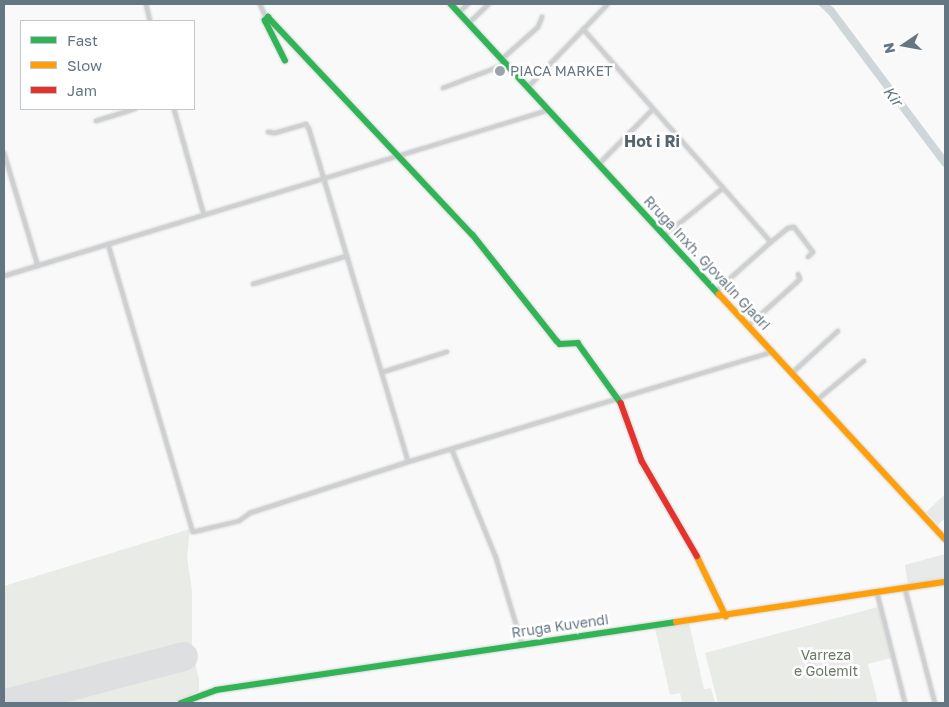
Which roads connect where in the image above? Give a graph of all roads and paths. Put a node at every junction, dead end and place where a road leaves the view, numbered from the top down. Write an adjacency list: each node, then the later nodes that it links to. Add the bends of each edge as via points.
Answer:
1 (146, 4): 10 (street)
2 (260, 4): 9 (street)
3 (451, 4): 7 (street, Rruga Inxh. Gjovalin Gjadri)
4 (468, 4): 7 (street)
5 (489, 4): 11 (street)
6 (608, 4): 12 (street)
7 (458, 12): 11 (street, Rruga Inxh. Gjovalin Gjadri)
8 (542, 17): 14 (street, via 538,28)
9 (266, 18): 13 (street); 24 (street, via 271,19)
10 (150, 20)
11 (469, 23): 14 (street, Rruga Inxh. Gjovalin Gjadri)
12 (583, 30): 15 (street); 20 (street)
13 (285, 61)
14 (504, 62): 15 (street, Rruga Inxh. Gjovalin Gjadri); 16 (street)
15 (528, 87): 19 (street, Rruga Inxh. Gjovalin Gjadri)
16 (443, 88)
17 (132, 110): 21 (street)
18 (174, 110): 28 (street)
19 (549, 110): 24 (street); 25 (street, Rruga Inxh. Gjovalin Gjadri)
20 (653, 110): 25 (street); 27 (street)
21 (96, 121)
22 (268, 132): 26 (street, via 306,124)
23 (4, 153): 34 (street)
24 (398, 157): 26 (street); 46 (street, via 473,235 557,342 578,343)
25 (599, 164): 29 (street, Rruga Inxh. Gjovalin Gjadri)
26 (324, 180): 28 (street); 32 (street)
27 (723, 188): 29 (street); 30 (street)
28 (204, 215): 31 (street)
29 (665, 235): 38 (street, Rruga Inxh. Gjovalin Gjadri)
30 (771, 242): 33 (street, via 794,227 813,252); 38 (street)
31 (108, 244): 34 (street); 49 (street, via 193,532 239,521 250,513)
32 (347, 256): 37 (street); 44 (street)
33 (808, 257)
34 (38, 266): 36 (street)
35 (798, 274): 39 (street, via 800,279)
36 (4, 276)
37 (254, 284)
38 (716, 291): 39 (street, Rruga Inxh. Gjovalin Gjadri)
39 (748, 326): 42 (street, Rruga Inxh. Gjovalin Gjadri)
40 (838, 331): 45 (street)
41 (447, 352): 44 (street)
42 (773, 352): 45 (street, Rruga Inxh. Gjovalin Gjadri); 46 (street)
43 (864, 361): 47 (street)
44 (383, 372): 49 (street)
45 (792, 373): 47 (street, Rruga Inxh. Gjovalin Gjadri)
46 (619, 399): 48 (street); 54 (street, via 642,461 692,545)
47 (817, 400): 50 (street, Rruga Inxh. Gjovalin Gjadri)
48 (452, 450): 49 (street); 55 (street, via 496,558)
49 (408, 462)
50 (945, 539)
51 (945, 582): 52 (street, Rruga Kuvendi)
52 (905, 589): 53 (street, Rruga Kuvendi); 58 (street)
53 (877, 593): 54 (street, Rruga Kuvendi); 57 (street)
54 (726, 616): 55 (street, Rruga Kuvendi)
55 (522, 644): 56 (street, Rruga Kuvendi, via 216,690)
56 (184, 703)
57 (905, 703)
58 (935, 703)

